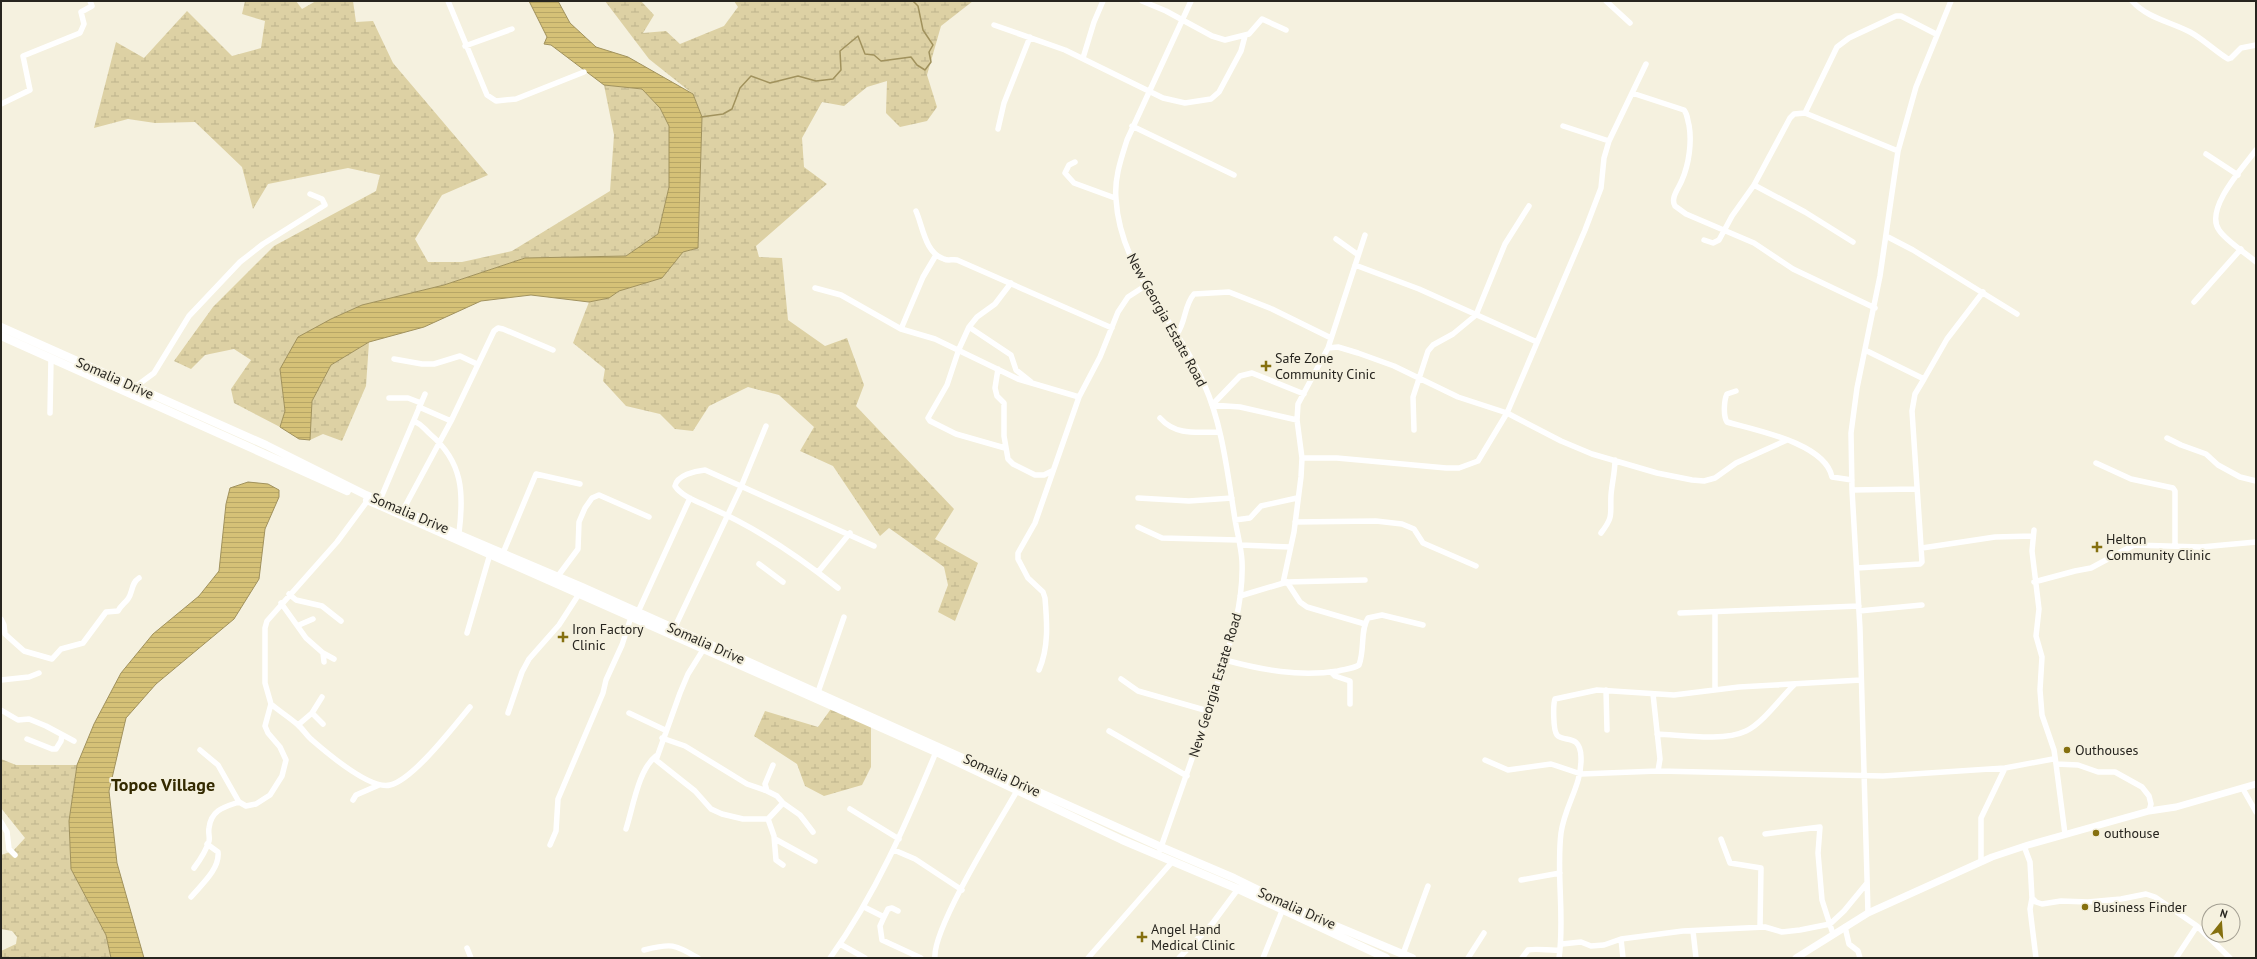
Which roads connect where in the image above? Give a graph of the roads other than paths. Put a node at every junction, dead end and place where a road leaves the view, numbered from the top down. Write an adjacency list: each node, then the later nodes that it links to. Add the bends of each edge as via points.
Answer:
1 (90, 1): 24 (street, via 92,6 81,12 84,24 80,33 23,56 30,90)
2 (448, 1): 18 (street)
3 (1103, 1): 19 (street)
4 (1142, 1): 9 (street)
5 (1191, 1): 9 (street, New Georgia Estate Road)
6 (1606, 1): 10 (street)
7 (1951, 1): 14 (street)
8 (2132, 1): 17 (street, via 2139,8 2164,22 2191,32 2228,59 2241,48)
9 (1183, 20): 15 (street, via 1225,40); 22 (street, New Georgia Estate Road)
10 (1630, 23)
11 (994, 25): 16 (street)
12 (512, 29): 18 (street)
13 (1286, 30): 15 (street, via 1262,19)
14 (1936, 34): 25 (street, via 1901,16 1896,16 1849,38 1837,47); 30 (street, via 1916,87)
15 (1245, 36): 22 (street, via 1233,68 1219,92 1211,99 1185,103)
16 (1030, 37): 19 (street); 28 (street, via 1004,103)
17 (2256, 45)
18 (465, 46): 21 (street, via 487,95 496,100 516,99)
19 (1083, 58): 22 (street)
20 (1646, 64): 23 (street)
21 (584, 72)
22 (1148, 92): 26 (street, New Georgia Estate Road)
23 (1632, 93): 29 (street); 41 (street, via 1684,110 1687,114 1690,131 1688,158 1673,203 1686,214)
24 (1, 104)
25 (1804, 113): 30 (street); 36 (street, via 1794,114 1790,118)
26 (1132, 126): 34 (street); 38 (street, New Georgia Estate Road, via 1120,161)
27 (1564, 126): 29 (street)
28 (998, 129)
29 (1609, 141): 67 (street, via 1598,195)
30 (1898, 150): 43 (street)
31 (2256, 150): 35 (street)
32 (2206, 154): 35 (street)
33 (1075, 162): 38 (street, via 1067,169 1065,174 1068,179)
34 (1234, 175)
35 (2238, 175): 47 (street, via 2225,192 2216,210 2215,220 2218,230)
36 (1754, 185): 41 (street, via 1735,210); 46 (street, via 1805,212)
37 (310, 194): 79 (street, via 322,199 325,205 263,244 240,262 189,316 154,373)
38 (1115, 198): 53 (street, New Georgia Estate Road, via 1123,240)
39 (1529, 206): 59 (street, via 1505,244)
40 (916, 211): 49 (street, via 924,237)
41 (1725, 229): 45 (street, via 1717,242); 57 (street, via 1754,243 1793,269)
42 (1365, 235): 48 (street)
43 (1886, 236): 55 (street); 57 (street)
44 (1336, 239): 48 (street)
45 (1704, 240)
46 (1853, 242)
47 (2241, 249): 50 (street); 56 (street)
48 (1357, 254): 51 (street)
49 (936, 255): 52 (street, via 943,259 957,260); 63 (street)
50 (2256, 262)
51 (1355, 265): 59 (street, via 1419,289); 66 (street)
52 (1011, 282): 61 (street, via 995,304 977,317); 62 (street)
53 (1145, 286): 62 (street, via 1128,297 1118,312); 64 (street, New Georgia Estate Road)
54 (815, 288): 63 (street, via 841,295)
55 (1983, 292): 58 (street); 77 (street, via 1947,339)
56 (2194, 302)
57 (1875, 308): 71 (street)
58 (2017, 314)
59 (1476, 315): 67 (street); 76 (street, via 1453,334 1430,348)
60 (1, 327): 79 (main road, Somalia Drive)
61 (969, 327): 69 (street); 78 (street, via 1011,355 1016,370)
62 (1112, 328): 84 (street)
63 (901, 329): 69 (street)
64 (1177, 334): 66 (street, via 1186,315 1189,300 1194,294 1229,292 1272,309); 86 (street, New Georgia Estate Road, via 1202,379)
65 (1, 336): 72 (main road, Somalia Drive)
66 (1331, 338): 68 (street)
67 (1537, 342): 88 (street)
68 (1328, 348): 76 (street, via 1338,347 1358,353); 82 (street)
69 (959, 349): 75 (street); 99 (street, via 947,385 928,419 956,434)
70 (553, 350): 74 (street, via 498,328)
71 (1865, 350): 77 (street); 104 (street, via 1851,433)
72 (51, 359): 87 (street); 114 (main road, Somalia Drive)
73 (394, 359): 74 (street, via 434,364 460,356)
74 (477, 364): 92 (street)
75 (998, 369): 78 (street); 99 (street, via 995,388 997,396 1004,403)
76 (1418, 377): 88 (street, via 1458,397); 94 (street, via 1413,397)
77 (1924, 379): 108 (street, via 1913,402)
78 (1034, 384): 84 (street)
79 (135, 387): 115 (main road, Somalia Drive, via 266,445)
80 (1736, 391): 97 (street, via 1727,394 1725,398 1727,422 1752,427)
81 (425, 394): 85 (street)
82 (1304, 394): 86 (street, via 1252,373 1240,376); 90 (street, via 1298,404)
83 (389, 398): 85 (street, via 401,397)
84 (1079, 398): 103 (street)
85 (420, 405): 91 (street); 92 (street)
86 (1212, 405): 90 (street, via 1240,407); 95 (street, New Georgia Estate Road)
87 (50, 413)
88 (1507, 413): 100 (street, via 1478,461 1459,468 1336,458); 101 (street, via 1561,441)
89 (1160, 418): 95 (street, via 1167,426 1184,432)
90 (1297, 420): 100 (street)
91 (414, 421): 98 (street, via 422,424 428,433); 115 (street)
92 (451, 421): 98 (street)
93 (766, 426): 107 (street)
94 (1414, 430)
95 (1219, 432): 112 (street, New Georgia Estate Road)
96 (2167, 438): 105 (street, via 2206,454 2218,465 2240,477)
97 (1788, 440): 101 (street, via 1757,452 1715,478 1704,481 1638,469); 104 (street, via 1819,459 1829,468 1832,477)
98 (440, 442): 116 (street); 122 (street, via 460,478 461,512)
99 (1005, 448): 103 (street, via 1008,459 1029,472 1040,475)
100 (1302, 458): 113 (street)
101 (1615, 460): 124 (street, via 1612,512 1609,523)
102 (2096, 463): 128 (street, via 2131,479 2173,488)
103 (1052, 471): 167 (street, via 1035,523 1018,553 1018,559 1028,578 1043,592 1045,598 1047,640)
104 (1852, 480): 109 (street)
105 (2256, 481)
106 (580, 484): 131 (street, via 536,474)
107 (741, 487): 110 (street, via 734,481 699,470 676,481 677,489); 117 (street); 123 (street)
108 (1917, 489): 109 (street); 130 (street)
109 (1852, 490): 135 (street)
110 (690, 498): 117 (street); 150 (street)
111 (1138, 498): 112 (street)
112 (1232, 498): 119 (street, New Georgia Estate Road)
113 (1297, 498): 119 (street, via 1261,506 1250,518); 120 (street)
114 (368, 500): 132 (main road, Somalia Drive); 144 (street, via 337,542)
115 (380, 500): 116 (main road, Somalia Drive)
116 (403, 510): 122 (main road, Somalia Drive)
117 (727, 514): 136 (street, via 777,542); 160 (street)
118 (649, 517): 137 (street, via 599,495 592,498 579,522 578,549)
119 (1235, 520): 125 (street, New Georgia Estate Road)
120 (1295, 522): 129 (street); 134 (street, via 1376,521 1402,524 1414,529 1423,543)
121 (1138, 527): 125 (street, via 1162,538)
122 (458, 533): 131 (main road, Somalia Drive)
123 (850, 533): 127 (street); 136 (street)
124 (1601, 534)
125 (1239, 542): 129 (street); 146 (street, New Georgia Estate Road)
126 (2256, 542): 128 (street, via 2201,547)
127 (874, 546)
128 (2175, 546): 141 (street, via 2134,545 2091,568)
129 (1290, 548): 142 (street)
130 (1922, 548): 135 (street, via 1923,559 1920,564); 141 (street, via 2033,533)
131 (502, 553): 137 (main road, Somalia Drive)
132 (490, 554): 145 (main road, Somalia Drive); 161 (street)
133 (759, 564): 140 (street)
134 (1476, 566)
135 (1857, 568): 149 (street)
136 (818, 572): 143 (street)
137 (558, 576): 150 (main road, Somalia Drive)
138 (138, 578): 154 (street, via 128,599 121,603 118,611 106,612 83,643 61,649 52,659 20,649 5,634)
139 (1365, 580): 142 (street)
140 (783, 582)
141 (2034, 582): 201 (street, via 2039,609 2036,636 2042,657 2042,715 2054,750)
142 (1285, 583): 146 (street); 157 (street, via 1307,607)
143 (838, 588)
144 (289, 594): 147 (street); 156 (street, via 296,600 322,606)
145 (579, 594): 150 (main road, Somalia Drive); 186 (street, via 559,625 529,659)
146 (1240, 596): 165 (street, New Georgia Estate Road)
147 (280, 603): 159 (street); 179 (street, via 265,628 265,683)
148 (1922, 605): 149 (street)
149 (1859, 608): 152 (street); 172 (street)
150 (634, 613): 160 (main road, Somalia Drive); 162 (main road, Somalia Drive); 229 (street, via 558,799 556,831)
151 (1680, 613): 152 (street)
152 (1715, 613): 175 (street)
153 (844, 617): 176 (street)
154 (1, 619)
155 (313, 619): 159 (street)
156 (341, 621)
157 (1364, 624): 158 (street, via 1368,618 1382,615); 168 (street, via 1364,648 1358,666)
158 (1423, 625)
159 (299, 626): 163 (street, via 306,638)
160 (674, 629): 176 (main road, Somalia Drive)
161 (467, 634)
162 (703, 650): 189 (street, via 688,674); 198 (main road, Somalia Drive)
163 (323, 653): 164 (street); 166 (street)
164 (334, 659)
165 (1225, 660): 168 (street, via 1281,672); 183 (street, New Georgia Estate Road)
166 (324, 662)
167 (1040, 670)
168 (1332, 672): 180 (street, via 1335,676 1350,681)
169 (39, 673): 171 (street, via 13,680)
170 (1121, 679): 183 (street, via 1138,691)
171 (1, 680)
172 (1862, 680): 173 (street); 206 (street)
173 (1795, 684): 175 (street); 192 (street, via 1746,731 1716,736)
174 (1606, 690): 177 (street); 190 (street); 205 (street, via 1584,691 1554,700 1555,732 1559,737 1576,742 1581,755)
175 (1716, 690): 177 (street, via 1674,695)
176 (818, 692): 232 (main road, Somalia Drive)
177 (1653, 694): 192 (street)
178 (322, 697): 184 (street)
179 (271, 704): 188 (street); 214 (street, via 265,726 284,754 286,760 282,776 270,795 263,800 249,806)
180 (1350, 704)
181 (470, 707): 209 (street, via 438,745 405,778 390,785)
182 (1, 710): 193 (street, via 18,720 29,720)
183 (1208, 711): 207 (street, New Georgia Estate Road)
184 (312, 713): 187 (street); 188 (street)
185 (629, 713): 189 (street)
186 (508, 714)
187 (323, 724)
188 (298, 725): 209 (street, via 311,740 351,771)
189 (666, 730): 195 (street)
190 (1607, 730)
191 (1109, 731): 207 (street)
192 (1657, 734): 204 (street, via 1660,759)
193 (62, 735): 194 (street, via 59,747 52,749); 196 (street)
194 (27, 738)
195 (662, 738): 199 (street); 211 (street, via 685,746 747,784)
196 (74, 741)
197 (200, 750): 214 (street, via 218,765)
198 (936, 752): 212 (main road, Somalia Drive); 226 (street)
199 (656, 756): 219 (street, via 658,764 722,814 743,819); 221 (street, via 642,776)
200 (1485, 760): 205 (street, via 1508,770 1551,764)
201 (2054, 762): 203 (street); 217 (street, via 2078,765 2098,772 2116,772 2142,787 2149,796); 224 (street)
202 (773, 765): 211 (street, via 765,779)
203 (2005, 768): 206 (street); 236 (street, via 1981,818)
204 (1658, 771): 205 (street); 206 (street)
205 (1581, 774): 239 (street, via 1562,831)
206 (1864, 775): 241 (street)
207 (1187, 776): 232 (street, New Georgia Estate Road)
208 (2256, 784): 210 (street)
209 (379, 785): 213 (street, via 356,795)
210 (2243, 789): 217 (street, via 2176,807); 218 (street)
211 (767, 791): 215 (street)
212 (1017, 791): 232 (main road, Somalia Drive, via 1122,840); 244 (street)
213 (353, 800)
214 (239, 802): 228 (street, via 218,809 209,826 210,839)
215 (783, 803): 219 (street); 222 (street, via 800,815)
216 (850, 809): 226 (street)
217 (2149, 811): 224 (street)
218 (2256, 812)
219 (768, 819): 225 (street)
220 (1, 822): 233 (street, via 7,832 9,849)
221 (626, 829)
222 (813, 832)
223 (1765, 834): 252 (street, via 1820,827 1818,853 1822,900)
224 (2065, 834): 230 (street)
225 (775, 839): 234 (street); 237 (street, via 776,860)
226 (899, 839): 231 (street)
227 (1721, 839): 254 (street, via 1730,863 1761,868)
228 (207, 844): 238 (street); 245 (street, via 218,852 218,858 214,870)
229 (550, 845)
230 (2024, 846): 236 (street); 246 (street, via 2030,862)
231 (894, 850): 244 (street, via 915,859); 247 (street)
232 (1160, 851): 235 (main road, Somalia Drive); 265 (main road, Somalia Drive, via 1234,878 1307,914)
233 (15, 855)
234 (815, 861)
235 (1172, 862): 243 (main road, Somalia Drive); 272 (street)
236 (1980, 862): 250 (street)
237 (783, 865)
238 (194, 868)
239 (1560, 873): 240 (street); 261 (street)
240 (1521, 880)
241 (1867, 883): 250 (street); 252 (street)
242 (1428, 886): 265 (street)
243 (1238, 889): 249 (main road, Somalia Drive); 273 (street, via 1212,924)
244 (962, 890): 271 (street, via 940,932)
245 (191, 897)
246 (2032, 898): 253 (street, via 2042,904 2122,899 2146,894); 284 (street, via 2030,909)
247 (864, 907): 251 (street); 260 (street)
248 (898, 910): 251 (street, via 888,909)
249 (1282, 911): 274 (street); 275 (main road, Somalia Drive)
250 (1868, 913): 255 (street)
251 (884, 917): 270 (street, via 880,926 882,940)
252 (1830, 924): 254 (street, via 1789,932); 258 (street)
253 (2197, 926): 285 (street); 286 (street)
254 (1760, 927): 256 (street)
255 (1845, 927): 258 (street); 283 (street, via 1850,944 1858,951)
256 (1693, 930): 259 (street); 281 (street)
257 (1484, 933): 277 (street)
258 (1833, 934): 282 (street)
259 (1621, 939): 261 (street, via 1604,945 1591,946 1581,942); 280 (street)
260 (840, 944): 268 (street); 269 (street)
261 (1562, 944): 264 (street)
262 (467, 948): 266 (street)
263 (644, 950): 267 (street, via 671,945)
264 (1560, 950): 278 (street, via 1528,950); 279 (street)
265 (1403, 954): 276 (main road, Somalia Drive)
266 (471, 958)
267 (698, 958)
268 (830, 958)
269 (865, 958)
270 (921, 958)
271 (935, 958)
272 (1088, 958)
273 (1179, 958)
274 (1263, 958)
275 (1386, 958)
276 (1412, 958)
277 (1468, 958)
278 (1522, 958)
279 (1559, 958)
280 (1623, 958)
281 (1696, 958)
282 (1796, 958)
283 (1860, 958)
284 (2036, 958)
285 (2176, 958)
286 (2230, 958)

